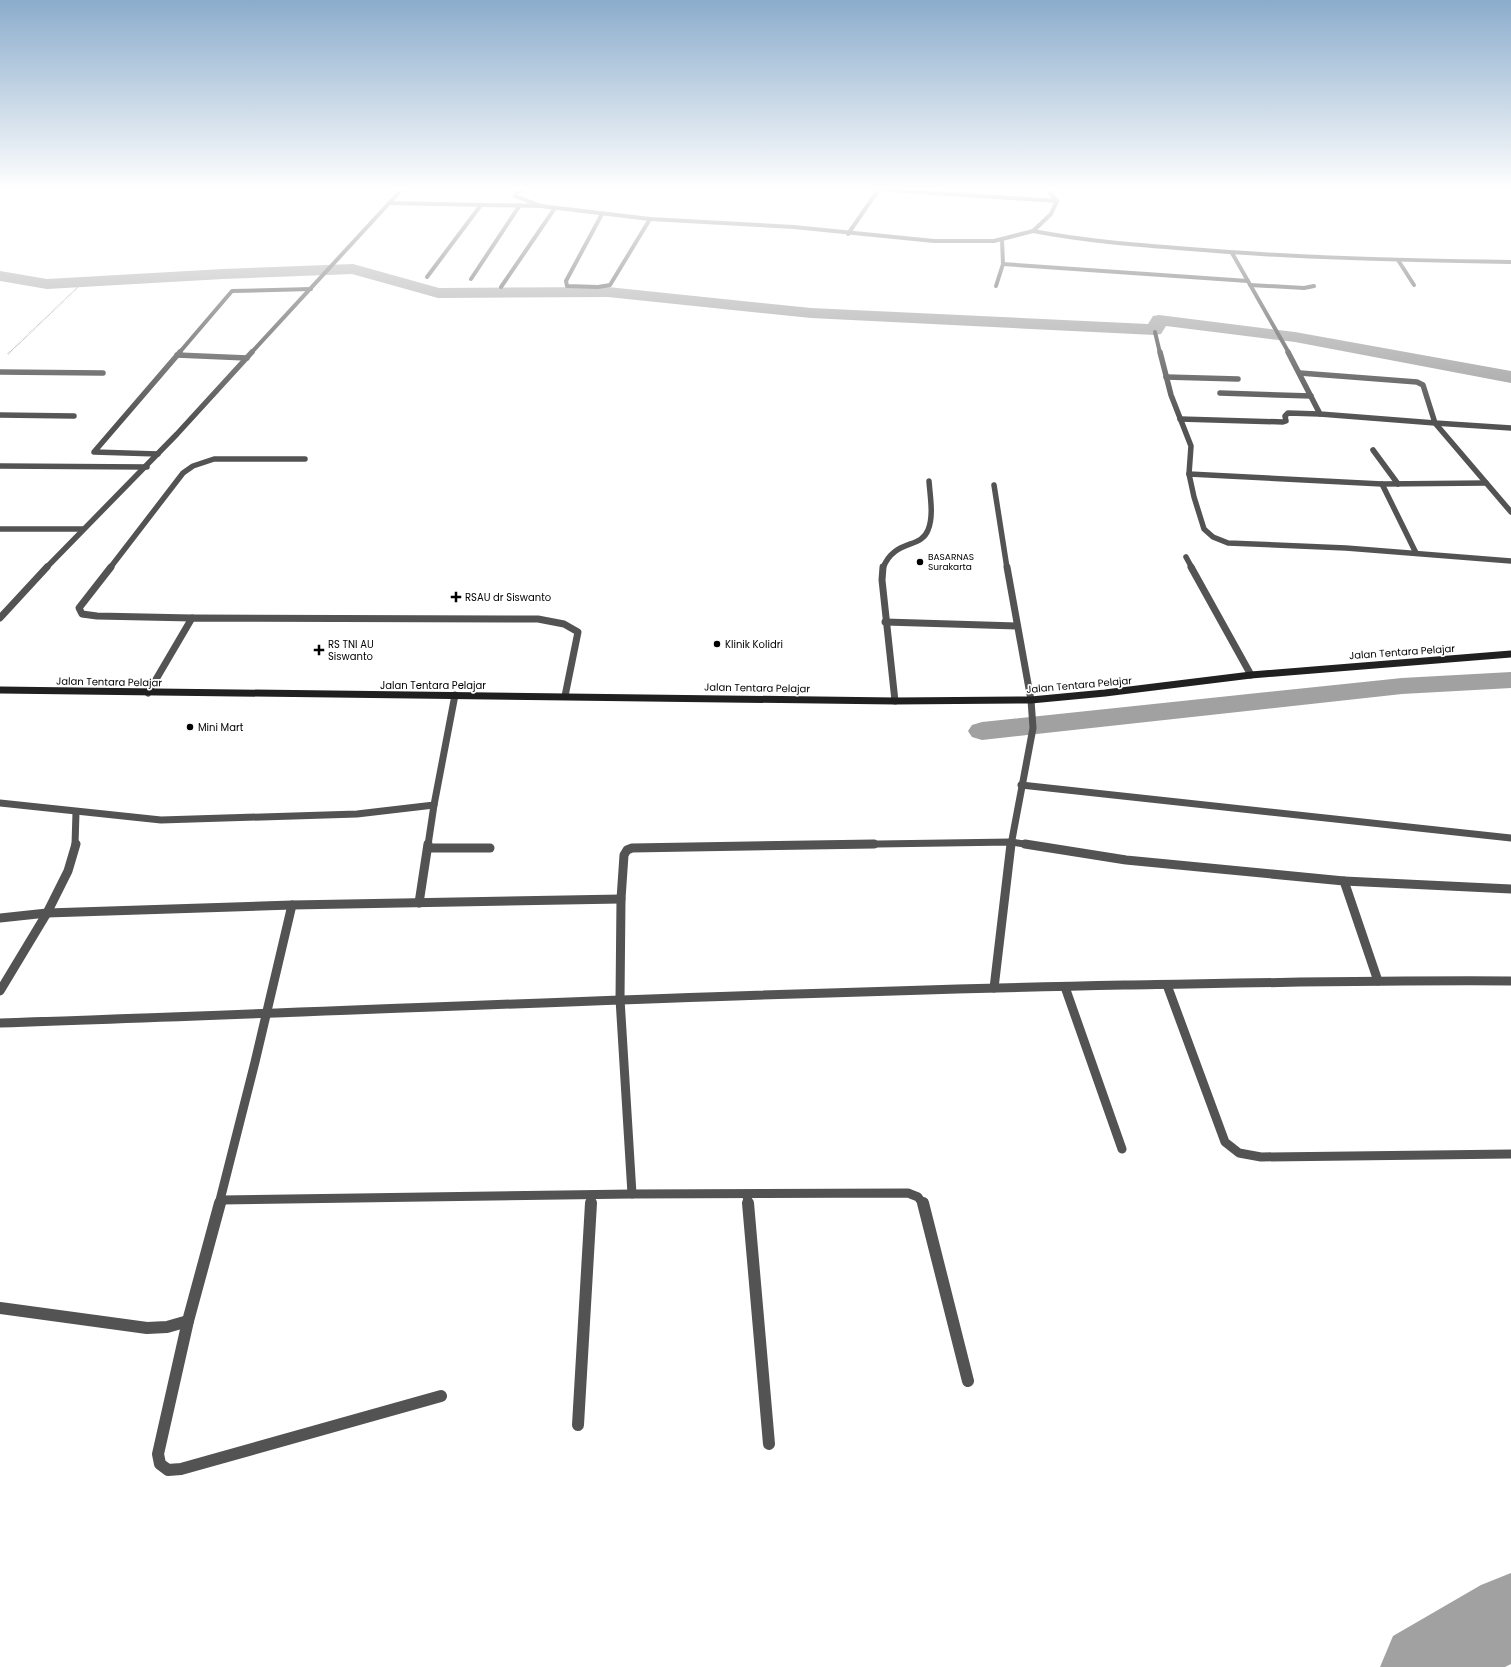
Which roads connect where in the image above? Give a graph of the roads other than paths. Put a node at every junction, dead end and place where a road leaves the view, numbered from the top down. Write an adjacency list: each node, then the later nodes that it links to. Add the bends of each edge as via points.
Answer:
1 (1003, 264): 15 (street)
2 (333, 265): 18 (street)
3 (437, 265): 11 (street)
4 (480, 265): 12 (street)
5 (516, 265): 17 (street)
6 (575, 265): 7 (street, via 566,281 567,286 610,285)
7 (622, 265)
8 (1013, 265): 13 (street)
9 (1238, 265): 13 (street)
10 (1401, 265): 14 (street)
11 (428, 277)
12 (471, 279)
13 (1249, 283): 16 (street, via 1304,288); 24 (street)
14 (1414, 285)
15 (996, 286)
16 (1314, 286)
17 (501, 287)
18 (311, 289): 20 (street, via 232,291); 21 (street)
19 (1155, 332): 25 (street)
20 (177, 355): 21 (street); 36 (street, via 94,452)
21 (247, 358): 36 (street)
22 (0, 372): 23 (street)
23 (103, 373)
24 (1300, 373): 28 (street); 33 (street, via 1417,382 1422,385)
25 (1166, 377): 26 (street); 32 (street)
26 (1238, 379)
27 (1220, 393): 28 (street)
28 (1311, 396): 29 (street)
29 (1320, 414): 32 (street, via 1288,413 1285,416 1286,421 1283,422); 33 (street)
30 (0, 415): 31 (street)
31 (74, 416)
32 (1180, 419): 40 (street, via 1191,446)
33 (1435, 422): 34 (street); 44 (street, via 1464,454)
34 (1511, 428)
35 (1373, 450): 43 (street)
36 (158, 454): 39 (street)
37 (305, 459): 53 (street, via 214,459 192,466 182,473 79,608 82,614 97,616)
38 (0, 466): 39 (street)
39 (147, 467): 48 (street)
40 (1189, 474): 42 (street); 49 (street, via 1204,529 1221,541)
41 (930, 481): 54 (street, via 930,522 925,537 897,548 887,557 883,566)
42 (1382, 484): 43 (street); 49 (street)
43 (1398, 484): 44 (street)
44 (1486, 484): 46 (street)
45 (994, 485): 55 (street)
46 (1511, 512)
47 (0, 529): 48 (street)
48 (83, 529): 52 (street)
49 (1416, 553): 51 (street)
50 (1186, 557): 57 (street)
51 (1511, 561)
52 (0, 618)
53 (192, 618): 59 (street); 61 (street, via 538,619 560,622 572,626 578,632)
54 (885, 622): 55 (street); 63 (street)
55 (1017, 626): 62 (street)
56 (1511, 654): 57 (main road, Jalan Tentara Pelajar)
57 (1251, 675): 62 (main road, Jalan Tentara Pelajar, via 1105,694)
58 (0, 690): 59 (main road, Jalan Tentara Pelajar)
59 (148, 693): 60 (main road, Jalan Tentara Pelajar)
60 (454, 696): 61 (main road, Jalan Tentara Pelajar); 66 (street)
61 (565, 696): 63 (main road, Jalan Tentara Pelajar)
62 (1032, 700): 63 (main road, Jalan Tentara Pelajar); 64 (street, via 1032,728)
63 (895, 701)
64 (1021, 785): 68 (street); 69 (street)
65 (0, 803): 67 (street)
66 (434, 805): 67 (street, via 357,814 161,820); 70 (street)
67 (76, 812): 77 (street, via 76,843 68,872)
68 (1511, 838)
69 (1011, 842): 72 (street, via 1133,861); 74 (street, via 637,847 629,849 624,855); 83 (street)
70 (428, 848): 71 (street); 75 (street)
71 (490, 848)
72 (1344, 881): 73 (street); 79 (street)
73 (1511, 889)
74 (621, 899): 75 (street); 85 (street)
75 (419, 903): 76 (street)
76 (292, 905): 77 (street); 86 (street)
77 (47, 913): 78 (street); 84 (street)
78 (0, 918)
79 (1378, 981): 80 (street); 81 (street)
80 (1511, 981)
81 (1167, 985): 82 (street); 89 (street, via 1225,1142 1240,1154 1261,1157)
82 (1065, 987): 83 (street); 88 (street)
83 (994, 988): 85 (street)
84 (0, 991)
85 (620, 999): 86 (street); 90 (street)
86 (268, 1014): 87 (street); 93 (street)
87 (0, 1023)
88 (1122, 1149)
89 (1511, 1154)
90 (632, 1194): 91 (street); 92 (street)
91 (747, 1194): 96 (street, via 908,1193 920,1198); 99 (street)
92 (591, 1195): 93 (street); 98 (street)
93 (221, 1200): 95 (street)
94 (0, 1308): 95 (street, via 147,1328 167,1327)
95 (188, 1321): 97 (street, via 158,1454 160,1464 168,1470 181,1469)
96 (968, 1381)
97 (441, 1396)
98 (578, 1425)
99 (769, 1444)

